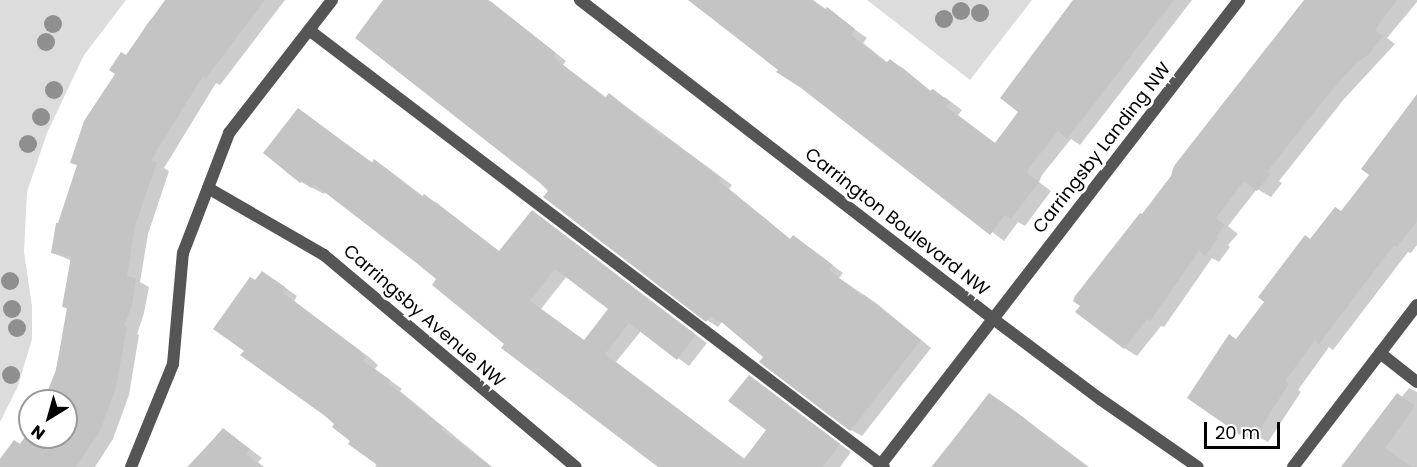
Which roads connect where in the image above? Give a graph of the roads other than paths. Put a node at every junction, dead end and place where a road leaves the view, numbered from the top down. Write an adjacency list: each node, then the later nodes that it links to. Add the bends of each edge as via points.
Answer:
1 (332, 0): 4 (street)
2 (580, 0): 7 (street, Carrington Boulevard NW)
3 (1239, 0): 7 (street, Carringsby Landing NW)
4 (309, 30): 5 (street, via 229,133); 10 (street)
5 (208, 188): 11 (street, via 183,253 173,364); 12 (street, Carringsby Avenue NW, via 324,255)
6 (1417, 305): 8 (street)
7 (992, 318): 10 (street, Carringsby Landing NW); 13 (street, Carrington Boulevard NW)
8 (1380, 353): 9 (street); 14 (street)
9 (1417, 382)
10 (881, 466)
11 (131, 467)
12 (576, 467)
13 (1198, 467)
14 (1293, 467)

